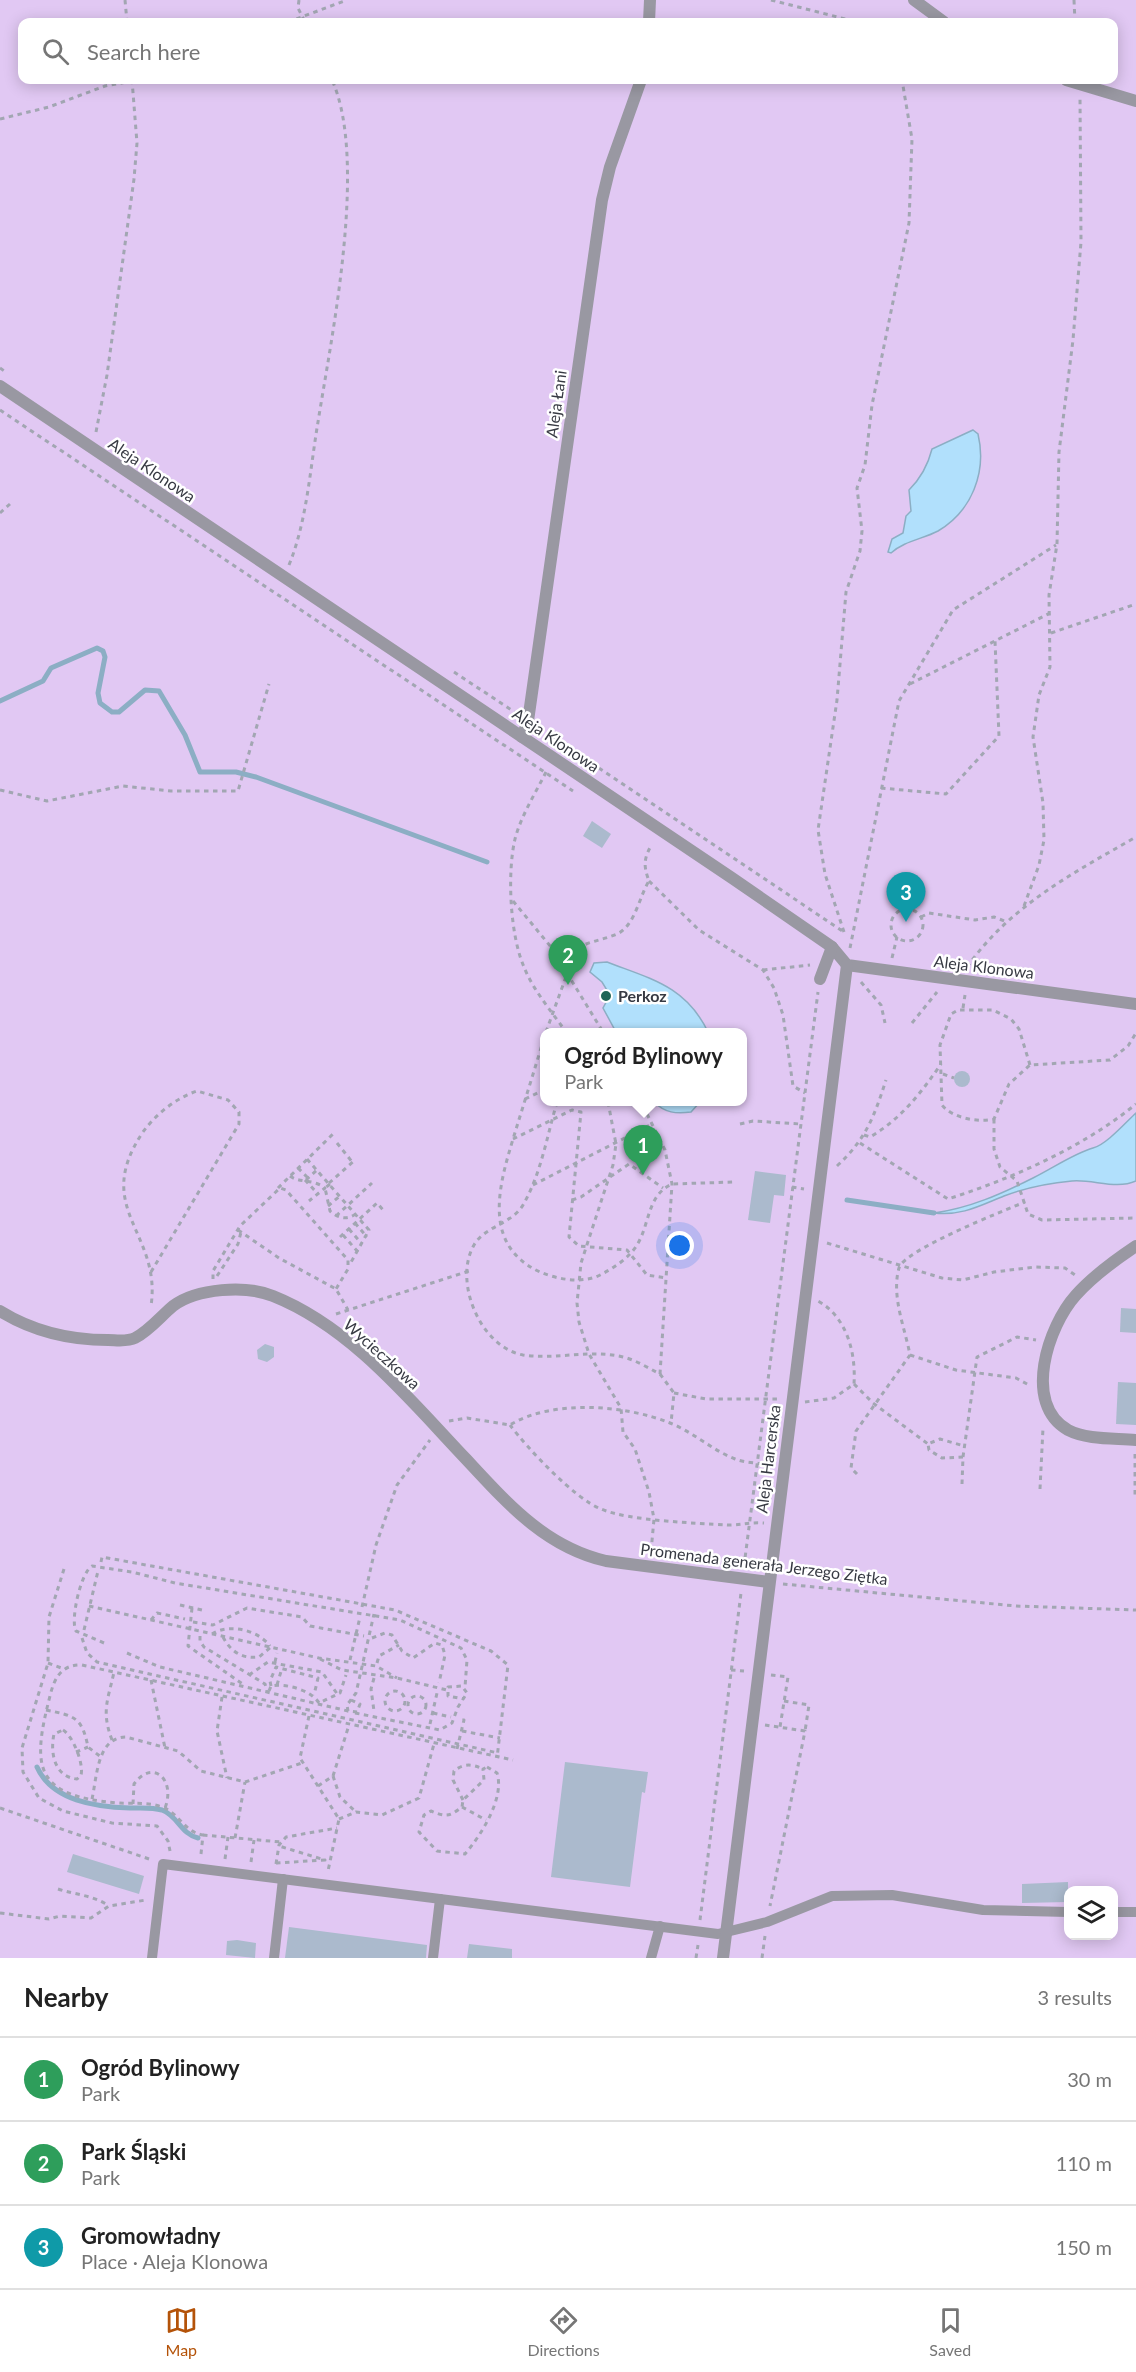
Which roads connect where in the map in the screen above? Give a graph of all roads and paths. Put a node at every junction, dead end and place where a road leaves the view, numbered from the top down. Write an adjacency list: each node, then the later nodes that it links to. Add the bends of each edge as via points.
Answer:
1 (125, 0): 9 (path)
2 (299, 0): 8 (path)
3 (347, 0): 8 (path)
4 (650, 0): 10 (street)
5 (771, 0): 11 (path)
6 (914, 0): 12 (street)
7 (1074, 0): 13 (path)
8 (302, 17)
9 (127, 18)
10 (649, 18)
11 (841, 18)
12 (939, 18)
13 (1075, 18)
14 (116, 84): 21 (path)
15 (132, 84): 24 (path, via 137,143 134,179 106,386)
16 (333, 84): 28 (path, via 346,142 345,223 305,499 291,562)
17 (640, 84): 35 (street, Aleja Łani, via 602,201 528,721)
18 (904, 84): 49 (path, via 912,139 909,223 872,405 865,465 857,488 860,550 846,592 837,700 818,830 825,874 844,932)
19 (1080, 84): 20 (street); 27 (path, via 1081,242 1059,452)
20 (1136, 100)
21 (0, 119)
22 (0, 386): 28 (street, Aleja Klonowa)
23 (0, 410): 37 (path)
24 (96, 432)
25 (10, 504): 26 (path)
26 (0, 513)
27 (1057, 544): 30 (path); 34 (path, via 953,610)
28 (282, 577): 35 (street, Aleja Klonowa)
29 (1136, 604): 31 (path)
30 (1050, 613): 31 (path); 32 (path)
31 (1051, 633): 45 (path, via 1050,667 1039,695 1033,737 1044,840)
32 (995, 641): 34 (path); 38 (path, via 999,736 946,794)
33 (268, 684): 39 (path, via 238,791 123,786 47,801)
34 (909, 684): 38 (path, via 899,701)
35 (522, 736): 36 (street, Aleja Klonowa)
36 (554, 758): 37 (path); 49 (street, Aleja Klonowa)
37 (546, 772): 40 (path); 44 (path, via 518,831)
38 (881, 788): 52 (path)
39 (0, 790)
40 (575, 792)
41 (1136, 837): 45 (path, via 1060,880)
42 (661, 850): 43 (path, via 652,843 644,857)
43 (649, 881): 53 (path, via 699,930); 54 (path, via 631,922 619,933 586,942 576,949)
44 (512, 901): 54 (path); 60 (path, via 516,941 524,968)
45 (1024, 906): 47 (path)
46 (921, 917): 47 (path, via 929,913 975,920 994,917); 48 (path, via 922,929 914,939); 48 (path, via 912,910 895,915 891,926)
47 (1007, 922): 56 (path)
48 (897, 937): 50 (path)
49 (832, 946): 51 (street); 52 (street, Aleja Klonowa)
50 (893, 954)
51 (827, 961): 53 (path); 55 (street)
52 (847, 964): 56 (street, Aleja Klonowa); 61 (path, via 881,1005); 101 (street, Aleja Harcerska)
53 (763, 970): 74 (path, via 774,987 783,1015 794,1086)
54 (567, 973): 60 (path); 65 (path)
55 (820, 978): 74 (path, Aleja Harcerska)
56 (952, 980): 58 (street, Aleja Klonowa); 62 (path, via 940,987)
57 (964, 1000): 59 (path)
58 (1136, 1004)
59 (963, 1008): 68 (path, via 951,1014 940,1045); 69 (path, via 993,1010 1011,1019 1019,1029)
60 (552, 1012): 63 (path); 64 (path)
61 (885, 1023)
62 (912, 1023)
63 (547, 1028)
64 (564, 1028)
65 (601, 1028)
66 (1136, 1033): 69 (path, via 1128,1046 1110,1060)
67 (540, 1051): 75 (path)
68 (941, 1064): 70 (path); 86 (path, via 909,1107 881,1131 870,1137)
69 (1030, 1065): 80 (path, via 1008,1084)
70 (943, 1074): 71 (path); 80 (path, via 941,1100 946,1110 984,1122)
71 (954, 1078)
72 (886, 1080): 86 (path)
73 (540, 1092): 75 (path)
74 (805, 1093): 84 (path, Aleja Harcerska)
75 (525, 1099): 87 (path)
76 (1136, 1104): 98 (path, via 1102,1129)
77 (556, 1106): 81 (path)
78 (609, 1106): 90 (path)
79 (643, 1106): 82 (path)
80 (994, 1119): 98 (path, via 993,1149 1000,1167)
81 (551, 1122): 87 (path); 92 (path, via 572,1110 581,1112); 106 (path)
82 (652, 1124): 90 (path); 105 (path, via 665,1150)
83 (740, 1124): 84 (path)
84 (800, 1124): 107 (path, Aleja Harcerska)
85 (334, 1133): 91 (path)
86 (864, 1135): 89 (path)
87 (513, 1139): 127 (path, via 498,1193)
88 (337, 1143): 95 (path, via 354,1161)
89 (860, 1143): 98 (path, via 948,1199); 101 (path)
90 (616, 1144): 92 (path); 99 (path)
91 (307, 1159): 93 (path); 94 (path)
92 (576, 1164): 106 (path); 116 (path)
93 (298, 1168): 96 (path); 100 (path)
94 (317, 1170): 100 (path); 103 (path)
95 (343, 1171): 97 (path); 103 (path)
96 (290, 1176): 100 (path); 112 (path)
97 (346, 1176)
98 (1011, 1176): 118 (path)
99 (609, 1179): 110 (path, via 629,1164); 116 (path); 134 (path)
100 (306, 1180): 108 (path); 114 (path)
101 (819, 1180): 131 (street, Aleja Harcerska)
102 (734, 1182): 105 (path)
103 (330, 1183): 108 (path); 115 (path)
104 (372, 1183): 113 (path)
105 (672, 1184): 110 (path); 142 (path)
106 (533, 1185): 127 (path, via 515,1215)
107 (792, 1187): 111 (path); 158 (path, Aleja Harcerska)
108 (325, 1188): 114 (path); 120 (path)
109 (358, 1188): 113 (path)
110 (663, 1188): 136 (path, via 654,1197)
111 (801, 1188)
112 (277, 1190): 129 (path); 137 (path, via 286,1190)
113 (361, 1192): 119 (path)
114 (318, 1194): 117 (path)
115 (340, 1195): 119 (path); 120 (path)
116 (572, 1200): 134 (path, via 569,1237)
117 (309, 1201)
118 (1025, 1202): 125 (path, via 1029,1214 1042,1220); 138 (path, via 905,1257)
119 (348, 1204): 122 (path); 123 (path)
120 (328, 1206): 123 (path)
121 (384, 1211): 124 (path, via 377,1203)
122 (357, 1213): 123 (path, via 349,1218); 124 (path)
123 (336, 1216)
124 (361, 1218): 126 (path); 130 (path, via 369,1230)
125 (1136, 1218)
126 (355, 1223): 128 (path); 130 (path)
127 (501, 1225): 139 (path, via 475,1243); 143 (path, via 515,1252 533,1268)
128 (349, 1229): 132 (path); 135 (path, via 341,1236)
129 (239, 1231): 141 (path, via 213,1271); 141 (path, via 238,1244 220,1275); 145 (path)
130 (367, 1237): 132 (path)
131 (812, 1239): 138 (path); 147 (street, Aleja Harcerska)
132 (362, 1244): 135 (path)
133 (1136, 1246): 144 (street)
134 (586, 1247): 136 (path, via 621,1248); 143 (path)
135 (358, 1252): 137 (path)
136 (630, 1254): 142 (path, via 647,1275); 143 (path, via 601,1275)
137 (350, 1264): 145 (path)
138 (899, 1267): 144 (path, via 963,1280 1026,1268 1065,1268); 152 (path, via 897,1296)
139 (469, 1271): 145 (path, via 348,1310); 151 (path, via 474,1314 488,1334 503,1346 522,1355)
140 (151, 1272): 140 (path, via 123,1195 123,1174 133,1149 153,1118 187,1095 197,1091 228,1100 240,1112 238,1124); 149 (path, via 152,1303)
141 (213, 1278): 146 (path)
142 (666, 1278): 154 (path)
143 (578, 1280): 151 (path, via 579,1322)
144 (1086, 1284): 157 (street, via 1073,1297 1056,1328 1044,1368)
145 (336, 1289)
146 (208, 1291): 148 (street, Wycieczkowa, via 183,1300 134,1338 123,1341 74,1339 41,1331); 164 (street, Wycieczkowa, via 272,1295 296,1307 349,1343)
147 (805, 1300): 155 (path, via 829,1308 843,1325 852,1352); 159 (street, Aleja Harcerska)
148 (0, 1311)
149 (148, 1313)
150 (1038, 1340): 153 (path, via 1017,1337 1006,1341 977,1357)
151 (589, 1354): 154 (path, via 624,1357); 161 (path)
152 (909, 1355): 153 (path); 160 (path)
153 (975, 1372): 157 (path, via 1016,1378); 167 (path)
154 (660, 1374): 156 (path)
155 (854, 1384): 159 (path, via 834,1398); 160 (path)
156 (674, 1393): 158 (path, via 706,1399); 162 (path)
157 (1044, 1396): 165 (street, via 1058,1422 1069,1430); 174 (path)
158 (765, 1398): 159 (path); 170 (path, Aleja Harcerska)
159 (792, 1401): 184 (street, Aleja Harcerska)
160 (873, 1403): 166 (path); 172 (path, via 856,1431 851,1468)
161 (621, 1408): 162 (path); 163 (path, via 528,1414); 176 (path, via 622,1432 635,1449)
162 (671, 1423): 170 (path, via 736,1460)
163 (510, 1425): 164 (path, via 467,1418 448,1421); 176 (path, via 556,1473 600,1509)
164 (437, 1429): 180 (street, Promenada generała Jerzego Ziętka, via 541,1533 590,1557); 186 (path, via 397,1485 376,1545)
165 (1136, 1440)
166 (928, 1444): 167 (path, via 940,1439); 168 (path, via 929,1450 942,1458)
167 (964, 1446): 168 (path)
168 (963, 1456): 173 (path)
169 (1135, 1460): 175 (path)
170 (757, 1463): 171 (path); 177 (path, Aleja Harcerska)
171 (766, 1464)
172 (857, 1474)
173 (962, 1484)
174 (1040, 1490)
175 (1135, 1497)
176 (654, 1519): 177 (path, via 732,1525); 180 (path)
177 (750, 1521): 178 (path); 183 (path, Aleja Harcerska)
178 (758, 1522)
179 (101, 1562): 186 (path, via 102,1557)
180 (649, 1567): 183 (street, Promenada generała Jerzego Ziętka)
181 (64, 1569): 213 (path, via 49,1617)
182 (98, 1571): 187 (path)
183 (743, 1579): 184 (street, Promenada generała Jerzego Ziętka); 318 (path, Aleja Harcerska)
184 (769, 1582): 189 (path, Promenada generała Jerzego Ziętka, via 1016,1606); 321 (street, Aleja Harcerska)
185 (180, 1605): 188 (path)
186 (363, 1605): 268 (path, via 395,1610 491,1651 508,1665)
187 (89, 1606): 193 (path); 197 (path)
188 (192, 1608): 190 (path); 196 (path)
189 (1136, 1610)
190 (206, 1611)
191 (374, 1614): 205 (path, via 92,1566 84,1573 72,1622 76,1630); 215 (path); 226 (path, via 400,1620 461,1648 467,1659)
192 (360, 1617): 199 (path)
193 (151, 1620): 194 (path, via 157,1613); 196 (path)
194 (185, 1620)
195 (193, 1622): 199 (path, via 213,1625 247,1608 302,1617 310,1626)
196 (190, 1629): 198 (path); 230 (path, via 187,1643 192,1650)
197 (84, 1630)
198 (212, 1634): 201 (path); 207 (path, via 225,1628 250,1633 262,1636)
199 (356, 1634): 202 (path); 211 (path)
200 (200, 1636): 221 (path, via 204,1647)
201 (222, 1636): 207 (path); 207 (path, via 235,1653 243,1656 260,1657)
202 (364, 1636)
203 (82, 1638): 261 (path, via 84,1649 97,1662)
204 (372, 1638): 206 (path, via 389,1633)
205 (104, 1643)
206 (399, 1645): 214 (path, via 379,1656); 227 (path, via 413,1658 435,1643 442,1645 445,1655)
207 (271, 1647): 210 (path)
208 (127, 1653): 230 (path, via 160,1666)
209 (277, 1653): 212 (path)
210 (319, 1658): 215 (path); 219 (path, via 335,1668)
211 (350, 1660)
212 (275, 1662): 221 (path, via 268,1662); 238 (path, via 322,1672)
213 (48, 1663): 217 (path); 307 (path, via 22,1748 21,1766 32,1789 46,1803 72,1814 112,1823 157,1826 171,1853)
214 (376, 1663)
215 (363, 1664): 219 (path); 224 (path, via 381,1668)
216 (282, 1668): 228 (path); 231 (path, via 273,1669); 237 (path, via 318,1678)
217 (64, 1669): 218 (path, via 78,1664); 249 (path, via 54,1682)
218 (114, 1672): 225 (path); 269 (path, via 105,1712)
219 (361, 1673): 224 (path); 235 (path)
220 (767, 1674): 243 (path, via 788,1677)
221 (249, 1675): 234 (path, via 265,1684)
222 (346, 1675): 238 (path)
223 (374, 1678): 250 (path)
224 (397, 1678): 233 (path)
225 (151, 1680): 239 (path); 274 (path)
226 (465, 1680): 229 (path); 232 (path)
227 (440, 1683)
228 (277, 1685): 231 (path); 237 (path)
229 (458, 1685): 232 (path); 233 (path)
230 (245, 1686): 234 (path)
231 (271, 1686): 234 (path)
232 (465, 1687): 241 (path)
233 (447, 1690): 240 (path)
234 (268, 1691): 244 (path)
235 (356, 1693): 242 (path); 246 (path)
236 (437, 1693): 255 (path)
237 (314, 1695): 244 (path)
238 (338, 1695): 244 (path)
239 (222, 1696): 256 (path); 284 (path, via 217,1731)
240 (452, 1698): 241 (path); 248 (path)
241 (464, 1699): 248 (path)
242 (349, 1701): 246 (path); 247 (path); 252 (path)
243 (784, 1701): 266 (path, via 809,1705); 266 (path, via 780,1727)
244 (319, 1703): 247 (path)
245 (406, 1703): 245 (path, via 414,1714 423,1713 426,1708 420,1696); 251 (path); 251 (path, via 399,1692 390,1692 386,1702)
246 (359, 1704): 253 (path); 254 (path)
247 (337, 1707): 252 (path)
248 (458, 1707): 259 (path, via 454,1721 441,1729)
249 (46, 1710): 273 (path, via 70,1716 84,1726); 287 (path, via 38,1754 43,1770 60,1789)
250 (374, 1710)
251 (393, 1710): 259 (path)
252 (348, 1711): 253 (path)
253 (355, 1713): 254 (path)
254 (366, 1713): 259 (path)
255 (433, 1713): 257 (path); 262 (path)
256 (309, 1716): 263 (path); 281 (path)
257 (451, 1717)
258 (372, 1719): 261 (path)
259 (391, 1719)
260 (460, 1720): 265 (path, via 464,1720)
261 (371, 1724): 264 (path); 267 (path)
262 (430, 1724)
263 (349, 1725): 264 (path); 283 (path)
264 (369, 1730): 270 (path)
265 (462, 1731): 268 (path); 272 (path)
266 (805, 1731): 319 (path)
267 (428, 1735): 270 (path); 272 (path)
268 (500, 1738): 277 (path)
269 (112, 1740): 274 (path, via 126,1737); 278 (path)
270 (426, 1742): 271 (path)
271 (434, 1744): 275 (path); 293 (path, via 418,1798 382,1815)
272 (458, 1744): 275 (path); 277 (path)
273 (88, 1748): 276 (path); 278 (path)
274 (165, 1748): 284 (path, via 178,1751 201,1771)
275 (457, 1749): 279 (path)
276 (76, 1752): 276 (path, via 68,1733 55,1732 55,1762 74,1779 82,1771)
277 (498, 1753): 279 (path)
278 (101, 1757): 287 (path)
279 (497, 1758): 280 (path)
280 (513, 1760)
281 (302, 1763): 285 (path); 286 (path)
282 (483, 1769): 288 (path, via 484,1780); 288 (path, via 469,1765 454,1771 453,1780); 295 (path, via 492,1768 500,1780 494,1807)
283 (333, 1776): 286 (path); 293 (path, via 340,1797)
284 (227, 1778): 285 (path)
285 (245, 1782): 299 (path)
286 (318, 1786): 294 (path)
287 (92, 1799): 289 (path)
288 (463, 1800): 290 (path)
289 (134, 1804): 292 (path); 292 (path, via 134,1784 152,1773 168,1783)
290 (462, 1807): 295 (path); 295 (path, via 446,1817 431,1811 424,1815 419,1832 437,1851 465,1854)
291 (0, 1808): 307 (path)
292 (165, 1808): 297 (path, via 190,1831)
293 (356, 1812): 294 (path)
294 (339, 1820): 296 (path)
295 (486, 1820)
296 (338, 1828): 301 (path, via 289,1836); 306 (path)
297 (204, 1835): 298 (path); 302 (path)
298 (228, 1838): 299 (path); 303 (path)
299 (235, 1838): 300 (path)
300 (254, 1840): 301 (path); 304 (path)
301 (280, 1844): 305 (path); 305 (path, via 277,1862)
302 (201, 1853)
303 (226, 1856)
304 (252, 1859)
305 (325, 1860): 306 (path)
306 (330, 1861): 308 (path)
307 (166, 1864): 309 (lane); 311 (lane)
308 (328, 1870)
309 (283, 1879): 312 (lane); 324 (lane)
310 (58, 1889): 313 (path)
311 (158, 1898): 313 (path); 323 (lane)
312 (440, 1899): 320 (lane); 325 (lane)
313 (110, 1906): 317 (path, via 91,1918 49,1919)
314 (1136, 1911): 316 (lane)
315 (1064, 1912): 319 (lane, via 983,1910 892,1895 832,1896)
316 (1118, 1912)
317 (0, 1913)
318 (700, 1921)
319 (767, 1922): 321 (lane); 329 (path)
320 (660, 1926): 321 (lane); 326 (lane)
321 (726, 1934): 328 (street, Aleja Harcerska)
322 (698, 1942): 327 (path)
323 (152, 1958)
324 (274, 1958)
325 (433, 1958)
326 (651, 1958)
327 (696, 1958)
328 (723, 1958)
329 (762, 1958)

